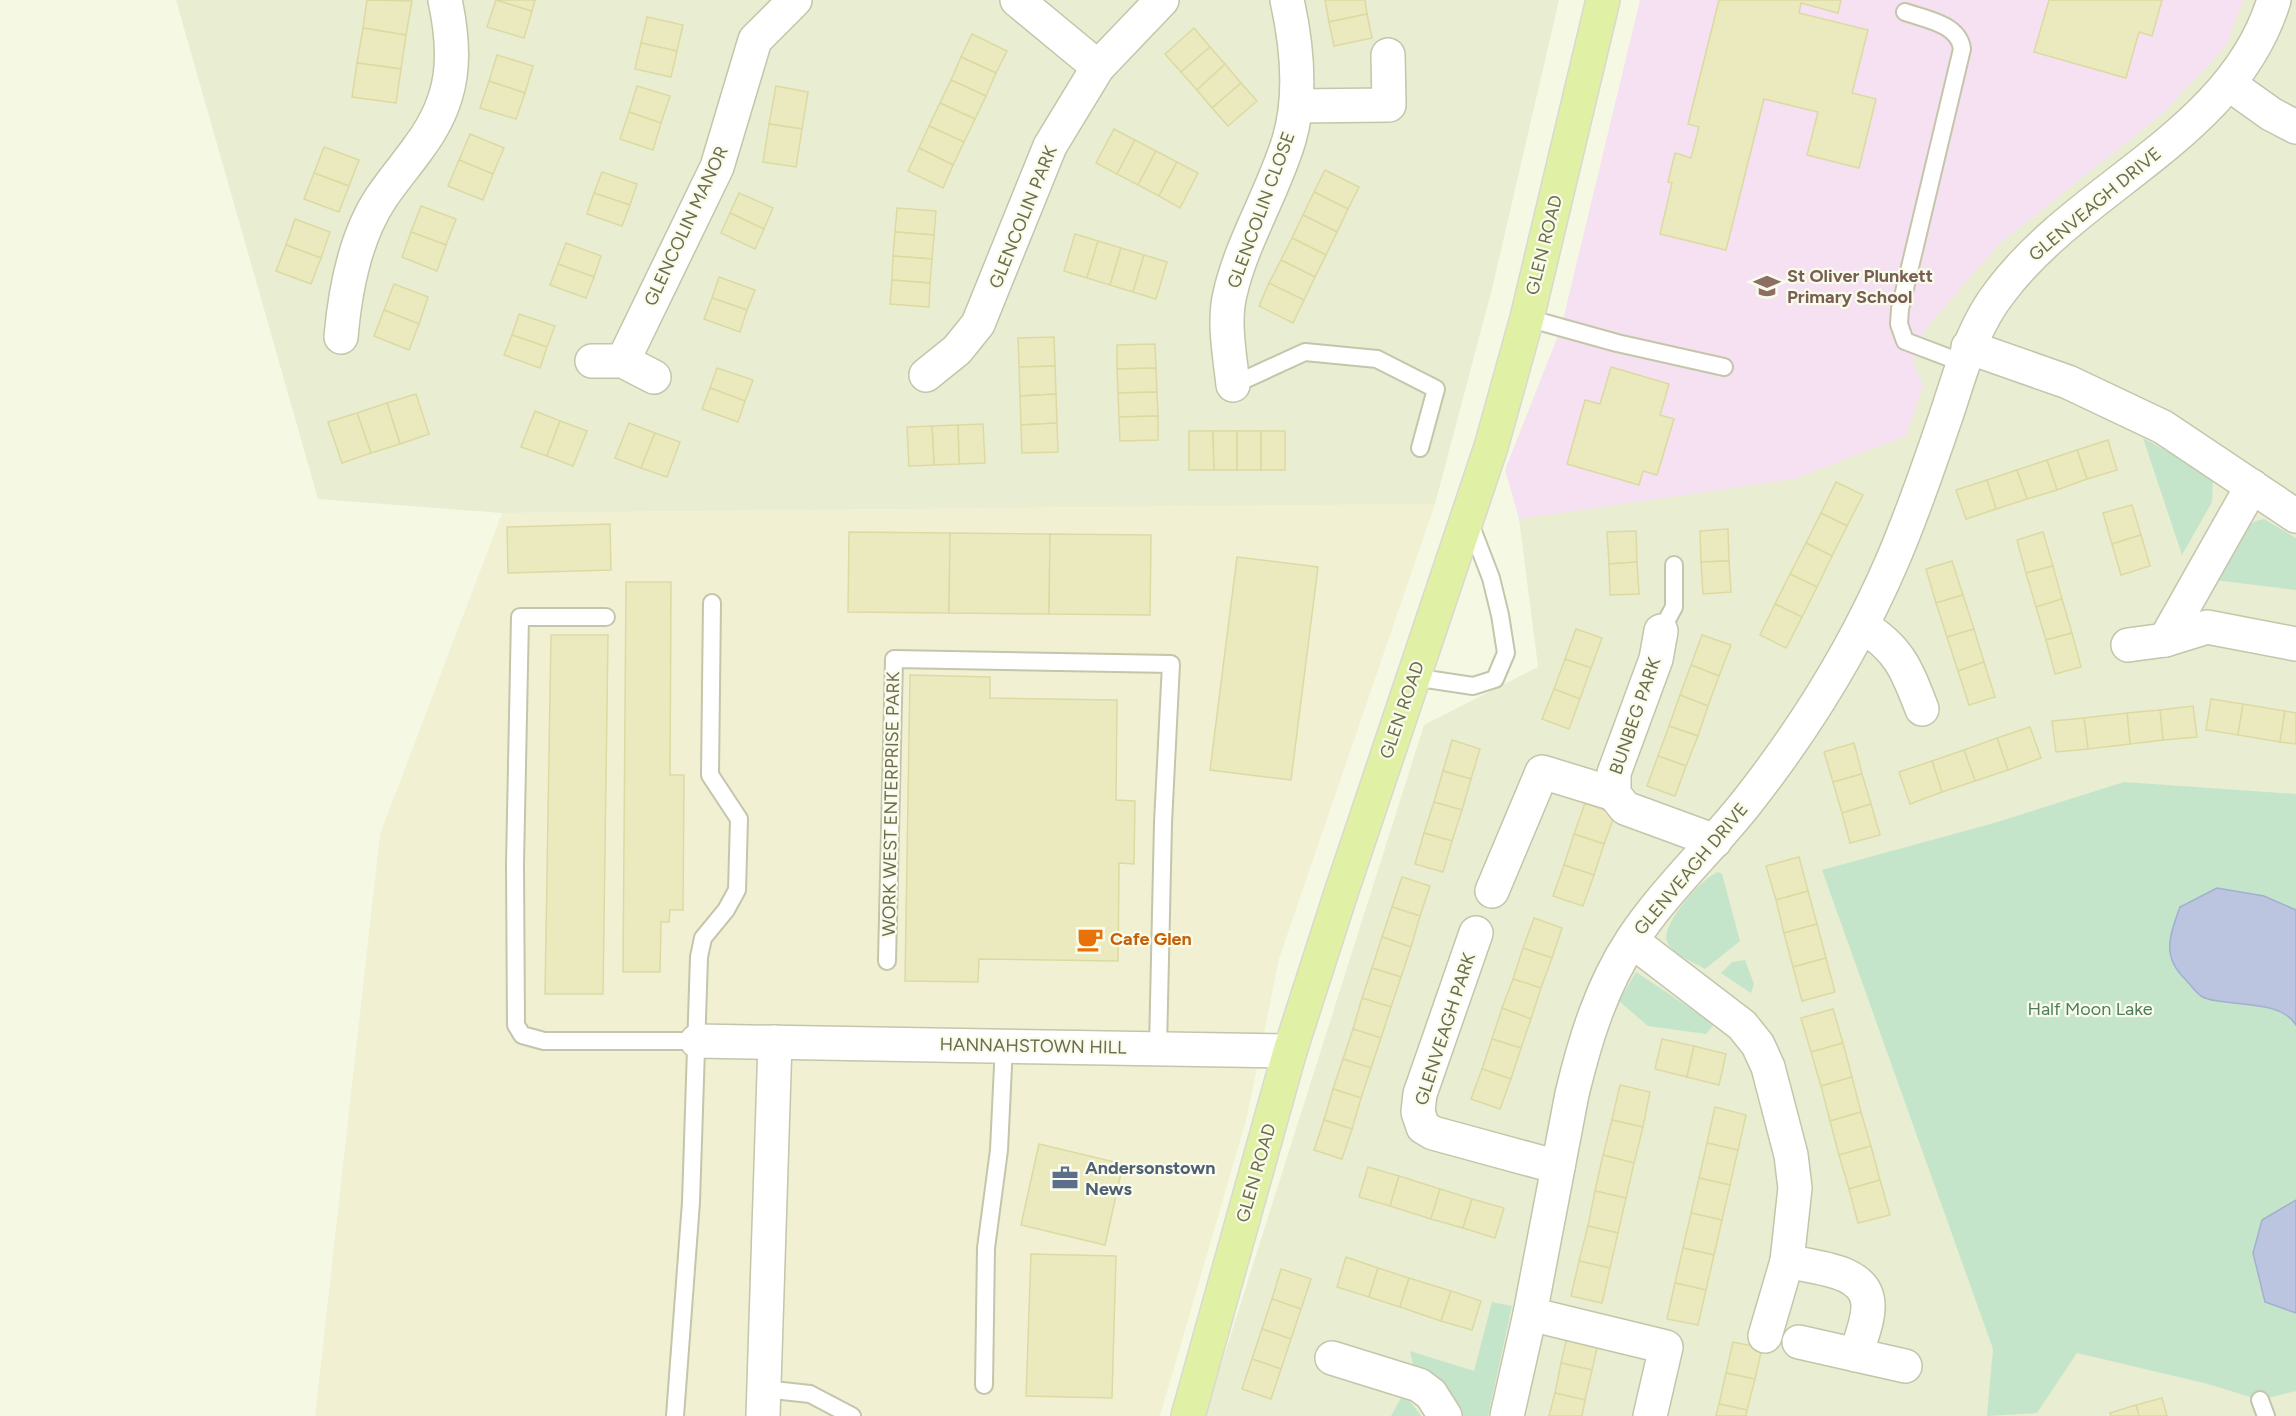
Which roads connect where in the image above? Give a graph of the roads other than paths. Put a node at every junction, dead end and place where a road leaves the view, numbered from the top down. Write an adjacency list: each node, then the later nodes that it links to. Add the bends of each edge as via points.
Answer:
1 (445, 0): 15 (street, via 452,33 447,95 421,144 371,216 350,277)
2 (795, 0): 19 (street, GLENCOLIN MANOR, via 755,40 717,167 608,361)
3 (1017, 0): 10 (street)
4 (1162, 0): 10 (street, GLENCOLIN PARK)
5 (1287, 0): 12 (street, GLENCOLIN CLOSE, via 1295,50)
6 (1603, 0): 14 (main road, GLEN ROAD)
7 (2274, 0): 11 (street, GLENVEAGH DRIVE, via 2267,25)
8 (1905, 12): 16 (lane, via 1948,27 1961,40 1962,49 1899,324 1905,341)
9 (1388, 55): 12 (street, via 1389,105)
10 (1098, 67): 18 (street, GLENCOLIN PARK, via 1050,146 978,324 957,350)
11 (2229, 84): 13 (street); 16 (street, GLENVEAGH DRIVE, via 2185,129 2032,256 1983,316)
12 (1296, 106): 20 (street, GLENCOLIN CLOSE, via 1289,140 1229,296)
13 (2296, 127)
14 (1527, 318): 17 (lane); 24 (main road, GLEN ROAD)
15 (341, 337)
16 (1966, 355): 22 (street, via 2068,382 2109,400 2163,427); 28 (street, GLENVEAGH DRIVE, via 1922,486)
17 (1724, 367)
18 (926, 375)
19 (654, 377)
20 (1233, 385): 21 (lane, via 1305,352 1377,359 1436,389)
21 (1420, 448)
22 (2252, 486): 23 (street); 30 (street)
23 (2296, 516)
24 (1468, 518): 33 (main road, GLEN ROAD); 33 (lane, via 1491,578 1506,653 1495,679 1473,686)
25 (1674, 565): 29 (lane, via 1674,607)
26 (712, 603): 41 (lane, via 710,775 739,819 737,890 703,938)
27 (606, 617): 41 (lane, via 520,617 516,1025 522,1035 544,1041)
28 (1862, 626): 34 (street, via 1888,644 1901,659); 36 (street, GLENVEAGH DRIVE, via 1786,750)
29 (1661, 631): 35 (street, BUNBEG PARK, via 1656,659 1614,773)
30 (2165, 640): 31 (street, via 2207,627); 32 (street)
31 (2296, 644)
32 (2127, 645)
33 (1413, 677): 45 (main road, GLEN ROAD)
34 (1922, 709)
35 (1614, 794): 36 (street, BUNBEG PARK, via 1624,808); 37 (street, via 1542,772)
36 (1715, 841): 39 (street, GLENVEAGH DRIVE)
37 (1492, 891)
38 (1476, 933): 46 (street, GLENVEAGH PARK, via 1420,1094 1418,1112 1423,1127)
39 (1632, 941): 46 (street, GLENVEAGH DRIVE, via 1606,986 1589,1033); 47 (street, via 1742,1025 1758,1045 1768,1066 1791,1155 1795,1188)
40 (887, 961): 44 (lane, WORK WEST ENTERPRISE PARK, via 894,659 1171,664)
41 (696, 1041): 42 (street, HANNAHSTOWN HILL); 57 (lane, via 691,1202)
42 (775, 1042): 43 (street, HANNAHSTOWN HILL); 56 (street)
43 (1004, 1045): 44 (street, HANNAHSTOWN HILL); 54 (lane, via 999,1150 986,1248)
44 (1158, 1048): 45 (street, HANNAHSTOWN HILL)
45 (1290, 1051): 59 (main road, GLEN ROAD)
46 (1558, 1167): 48 (street, GLENVEAGH DRIVE)
47 (1787, 1261): 49 (street); 51 (street, via 1854,1279 1865,1290 1868,1306)
48 (1530, 1314): 61 (street, GLENVEAGH DRIVE); 62 (street, via 1666,1347)
49 (1765, 1336)
50 (1799, 1342): 51 (street)
51 (1856, 1355): 53 (street)
52 (1332, 1358): 60 (street, via 1419,1385 1431,1394)
53 (1905, 1366)
54 (984, 1386)
55 (2259, 1400): 63 (lane)
56 (764, 1402): 58 (lane, via 810,1394)
57 (675, 1416)
58 (852, 1416)
59 (1188, 1416)
60 (1445, 1416)
61 (1507, 1416)
62 (1650, 1416)
63 (2266, 1416)

